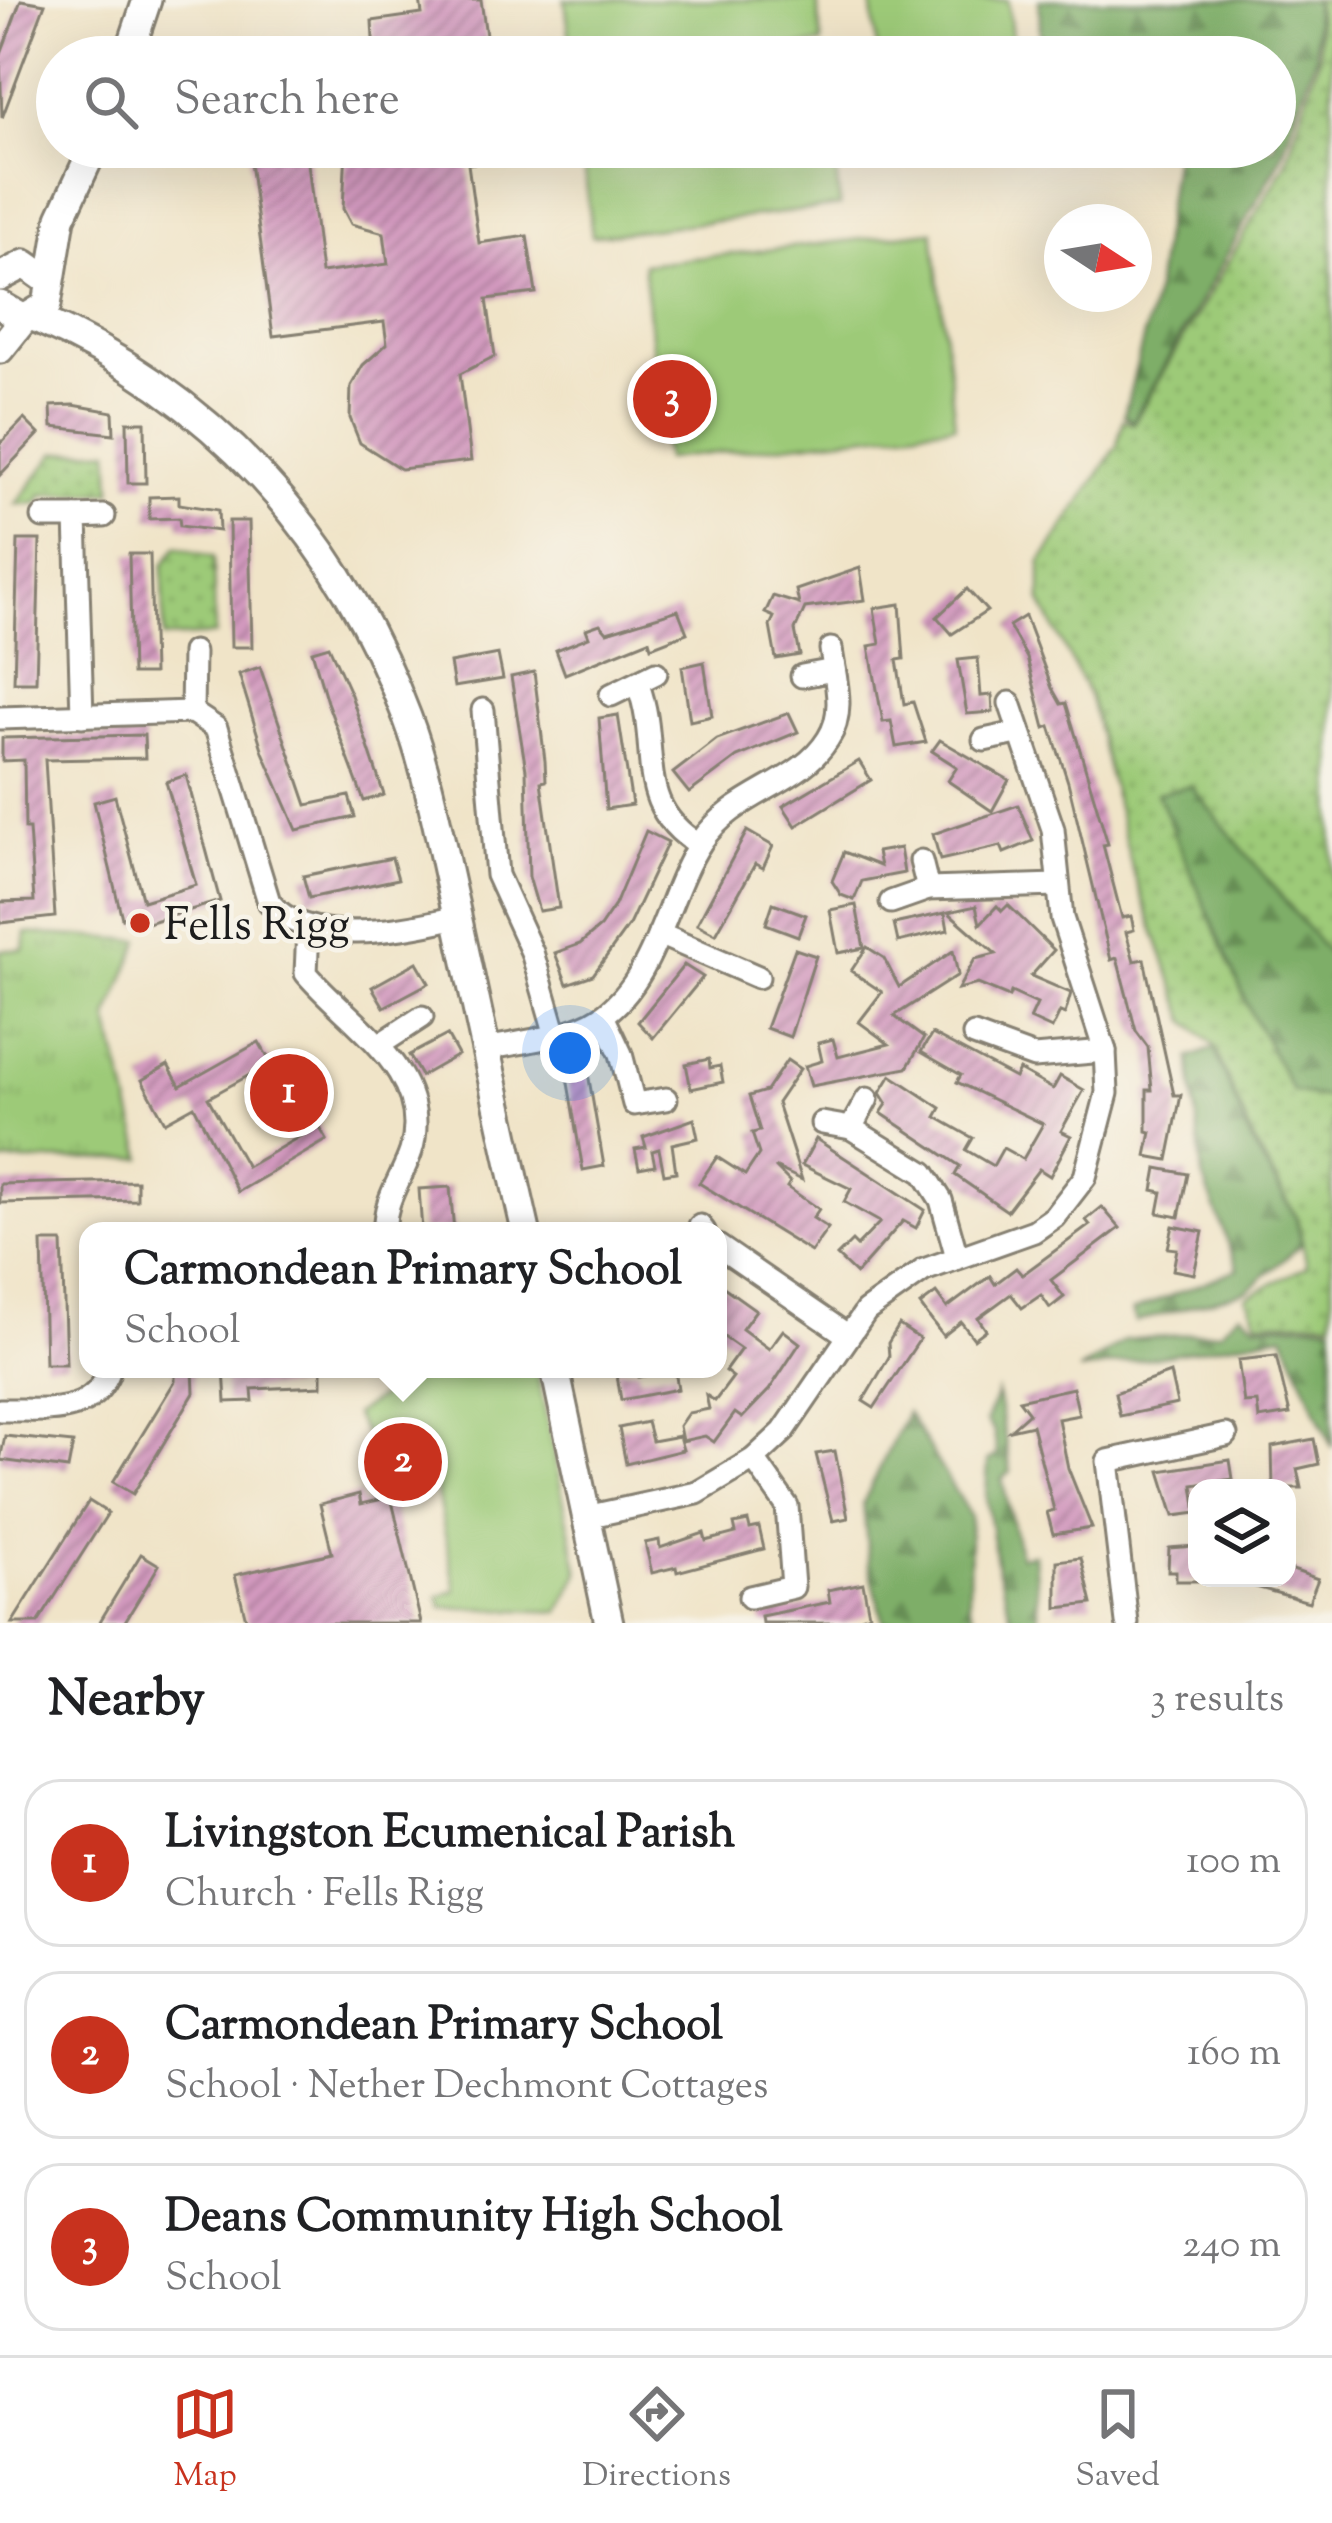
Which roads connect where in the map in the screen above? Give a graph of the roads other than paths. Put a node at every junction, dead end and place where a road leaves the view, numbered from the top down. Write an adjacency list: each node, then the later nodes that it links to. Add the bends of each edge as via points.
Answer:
1 (147, 0): 2 (street)
2 (135, 36)
3 (84, 168): 4 (street)
4 (61, 218): 5 (street); 6 (street)
5 (10, 267): 6 (street)
6 (32, 304): 7 (street); 26 (street, via 221,432 340,579 408,719)
7 (0, 349)
8 (104, 516): 10 (street)
9 (44, 517): 10 (street)
10 (76, 517): 17 (street)
11 (193, 652): 16 (street)
12 (802, 676): 21 (street, via 832,660 837,712 826,743 724,811)
13 (611, 694): 21 (street, via 647,679 657,806 670,827)
14 (1010, 703): 19 (street)
15 (483, 710): 32 (street, via 477,744 496,875 532,952)
16 (192, 712): 17 (street); 27 (street, via 216,728 268,902)
17 (82, 716): 18 (street)
18 (0, 718)
19 (1017, 733): 20 (street); 23 (street, via 1052,829)
20 (984, 740)
21 (699, 845): 28 (street)
22 (921, 862): 24 (street)
23 (1057, 885): 24 (street); 36 (street)
24 (928, 889): 25 (street)
25 (891, 902)
26 (457, 917): 27 (street, via 424,926); 35 (street)
27 (308, 929): 34 (street, via 306,973)
28 (659, 934): 29 (street); 30 (street)
29 (757, 979)
30 (603, 1016): 32 (street); 37 (street, via 621,1054 627,1105)
31 (422, 1017): 34 (street)
32 (555, 1033): 35 (street)
33 (974, 1035): 36 (street, via 1034,1057)
34 (379, 1045): 41 (street, via 414,1106 415,1129)
35 (485, 1049): 42 (street)
36 (1105, 1051): 43 (street, via 1099,1135 1070,1200 1034,1231)
37 (666, 1099)
38 (867, 1099): 40 (street)
39 (822, 1123): 40 (street)
40 (851, 1128): 43 (street, via 924,1173)
41 (384, 1222)
42 (524, 1222)
43 (956, 1257): 45 (street, via 894,1289)
44 (727, 1258): 45 (street, via 778,1284)
45 (847, 1336): 50 (street, via 783,1432)
46 (107, 1378): 48 (street, via 86,1404)
47 (558, 1378): 51 (street)
48 (0, 1410)
49 (1226, 1435): 54 (street, via 1108,1461)
50 (754, 1459): 51 (street, via 697,1493); 52 (street, via 787,1506 802,1585)
51 (586, 1517): 53 (street)
52 (750, 1597)
53 (609, 1623)
54 (1127, 1623)

